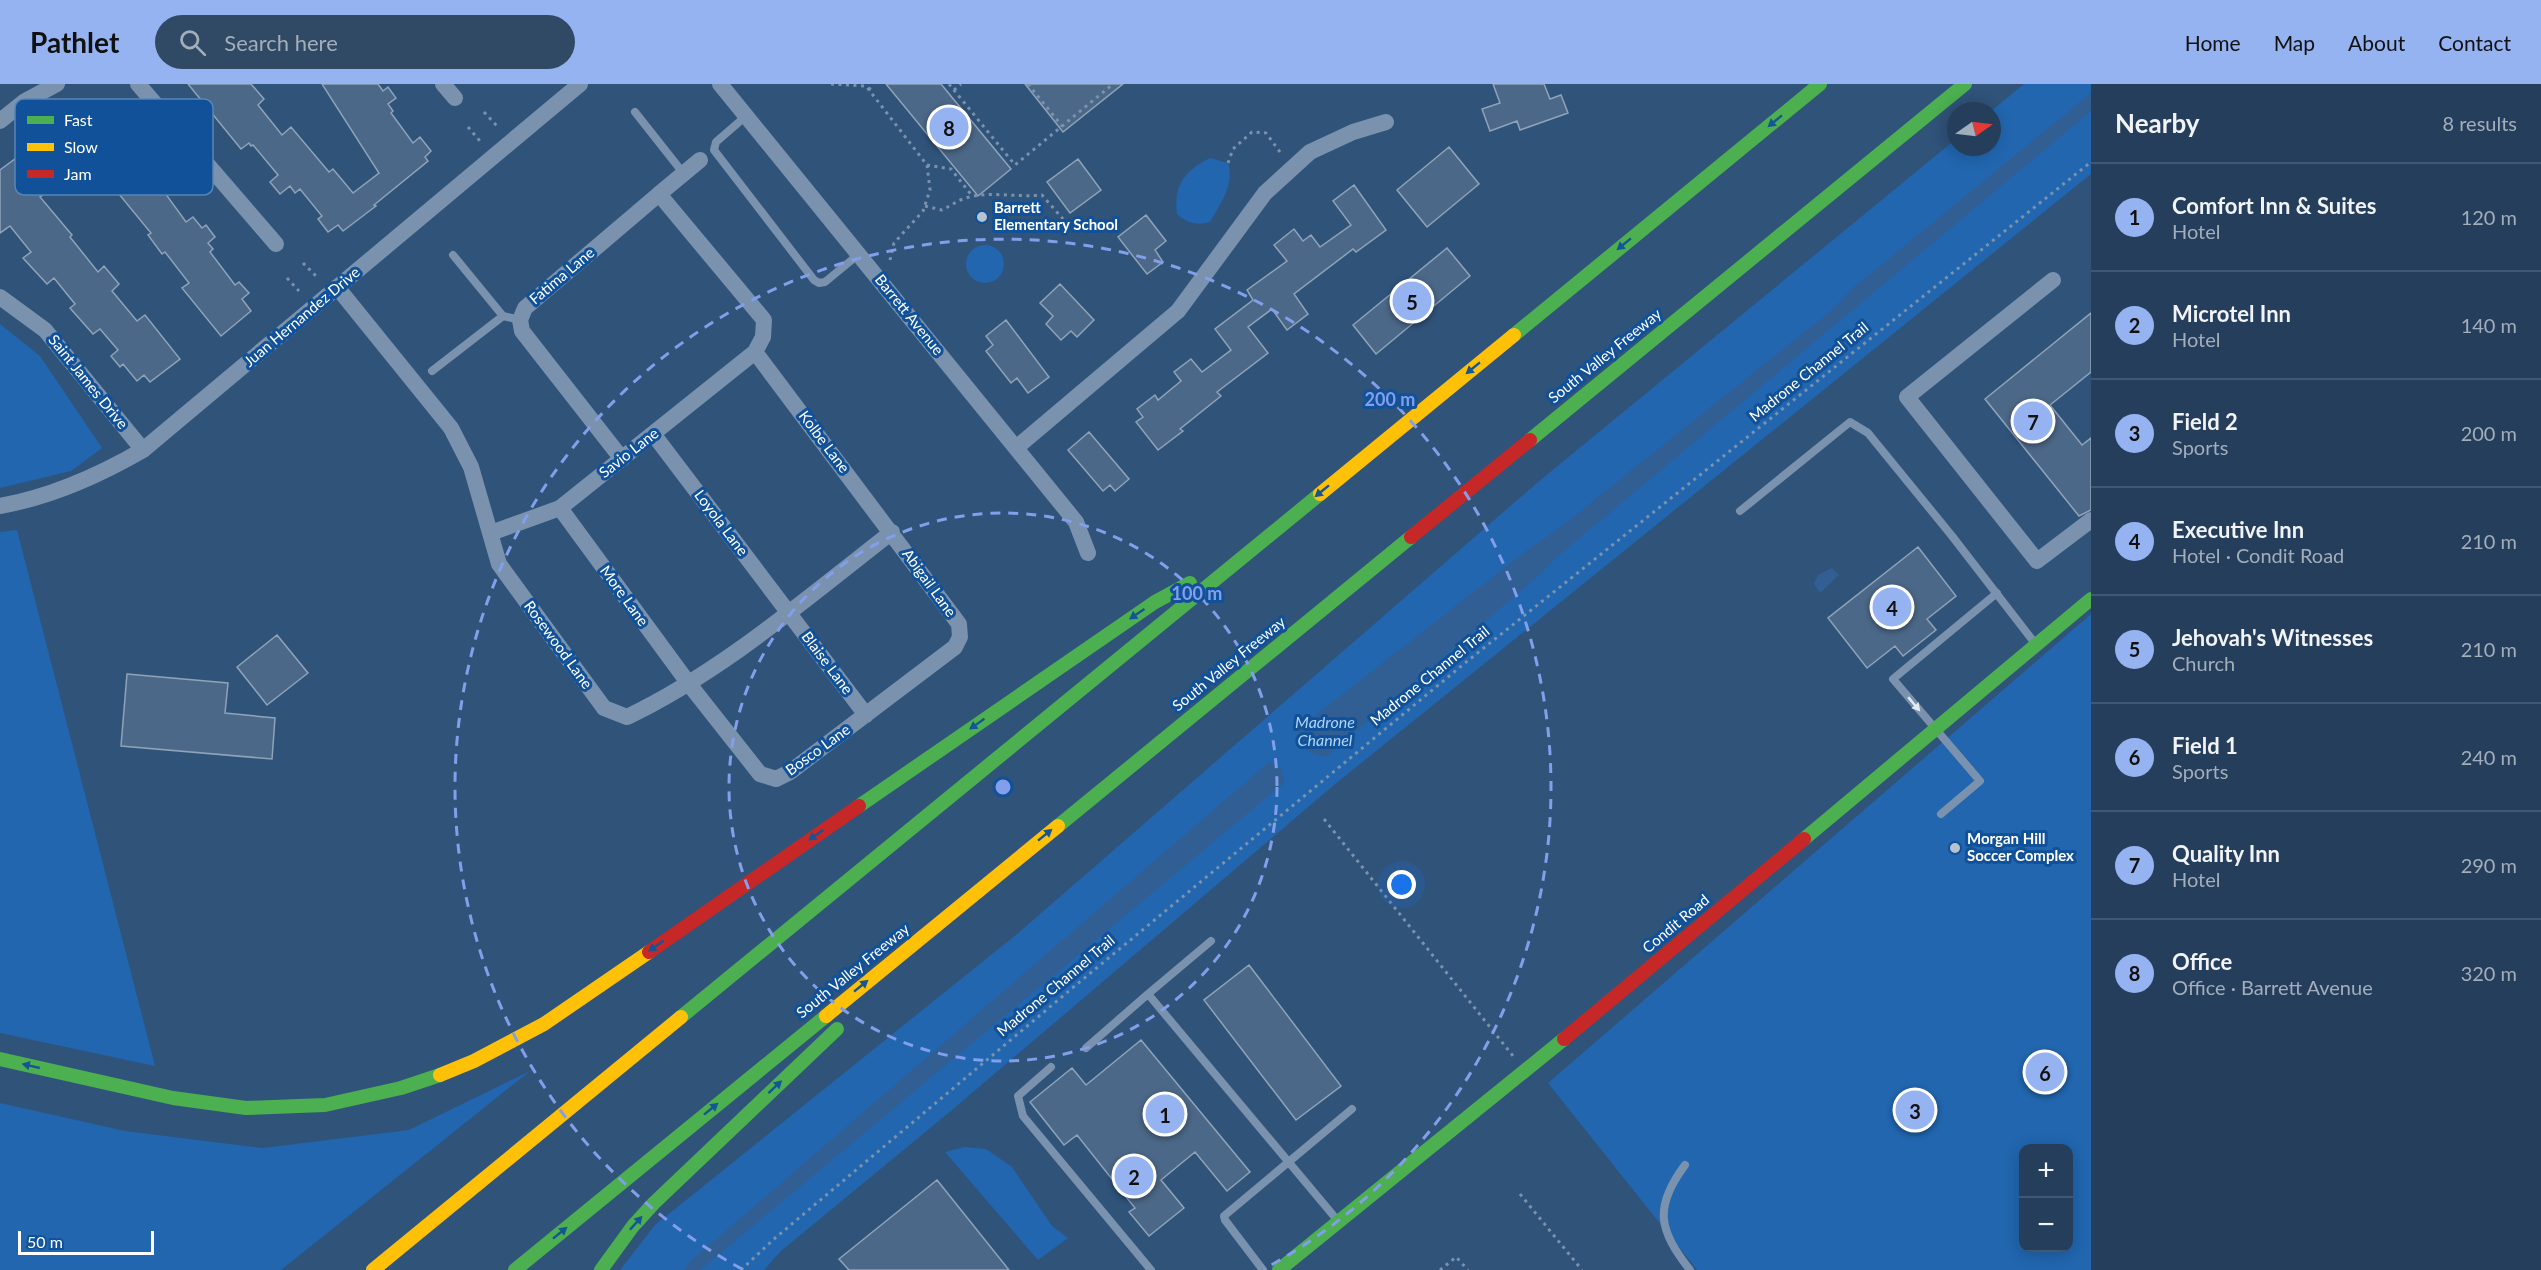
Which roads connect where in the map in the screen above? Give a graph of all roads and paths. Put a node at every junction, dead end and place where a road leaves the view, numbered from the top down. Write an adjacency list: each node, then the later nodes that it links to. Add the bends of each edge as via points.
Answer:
1 (57, 84): 17 (street)
2 (138, 84): 18 (street)
3 (443, 84): 16 (street)
4 (580, 84): 48 (street, Juan Hernandez Drive)
5 (720, 84): 22 (street, Barrett Avenue)
6 (831, 84): 14 (path, via 866,86)
7 (872, 84): 14 (path)
8 (949, 84): 15 (path)
9 (961, 84): 15 (path)
10 (1028, 84): 26 (path)
11 (1113, 84): 26 (path)
12 (1820, 84): 65 (main road, one-way to 65)
13 (1965, 84): 76 (main road, South Valley Freeway, one-way to 13)
14 (869, 90): 33 (path)
15 (954, 90): 26 (path, via 1015,165)
16 (455, 98)
17 (29, 99)
18 (151, 99)
19 (15, 109): 23 (street)
20 (484, 112): 25 (path)
21 (635, 112): 35 (lane)
22 (746, 116): 41 (street, Barrett Avenue); 41 (lane, via 716,142 714,150 814,280 825,282)
23 (0, 121)
24 (1386, 122): 55 (street, via 1310,152 1265,193 1178,311)
25 (497, 126)
26 (1062, 126)
27 (468, 127): 28 (path)
28 (480, 141)
29 (1280, 152): 32 (path, via 1266,133 1252,132 1233,149)
30 (700, 160): 35 (street, Fatima Lane)
31 (2091, 162): 93 (path, Madrone Channel Trail, via 1456,670 1076,984)
32 (1228, 163)
33 (927, 165): 37 (path, via 951,169); 38 (path, via 930,190)
34 (213, 171): 40 (street)
35 (684, 174): 36 (street, Fatima Lane)
36 (659, 194): 51 (street, Fatima Lane); 52 (street, via 764,320 763,337)
37 (973, 197): 38 (path, via 942,210); 39 (path, via 1042,195)
38 (925, 206): 43 (path, via 894,243)
39 (1063, 219)
40 (276, 244)
41 (859, 254): 55 (street, Barrett Avenue)
42 (453, 255): 51 (lane)
43 (890, 260)
44 (303, 263): 45 (path)
45 (316, 276)
46 (287, 278): 49 (path)
47 (2053, 280): 61 (street, via 1907,397 2037,561)
48 (337, 287): 56 (street, Juan Hernandez Drive); 63 (street, Rosewood Lane, via 451,428 471,466)
49 (299, 291)
50 (0, 297): 56 (street, Saint James Drive, via 45,330)
51 (511, 318): 53 (lane); 57 (street, Fatima Lane)
52 (755, 352): 54 (street, Savio Lane); 62 (street, Kolbe Lane)
53 (432, 371)
54 (654, 435): 57 (street, Savio Lane); 68 (street, Loyola Lane)
55 (1016, 448): 64 (street, Barrett Avenue, via 1076,522)
56 (143, 450): 58 (street, Juan Hernandez Drive, via 106,471 56,491)
57 (622, 459): 59 (street, Savio Lane)
58 (0, 506)
59 (560, 508): 63 (street, Savio Lane); 71 (street, More Lane)
60 (1740, 511): 66 (lane, via 1850,422 1868,433)
61 (2091, 520)
62 (892, 532): 68 (street, Rosewood Lane); 69 (street, Abigail Lane, via 959,624)
63 (491, 533): 71 (street, Rosewood Lane, via 499,564 604,708 627,717)
64 (1088, 553)
65 (1244, 556): 82 (main road, one-way to 82, via 1155,602 544,1024 459,1070 372,1097 312,1106 246,1108 184,1100); 90 (main road)
66 (1997, 594): 70 (lane); 73 (lane, one-way to 73, via 1893,679)
67 (2091, 599): 70 (main road, Condit Road)
68 (788, 612): 71 (street, Rosewood Lane); 72 (street, Blaise Lane)
69 (960, 637): 72 (street, Bosco Lane, via 955,647)
70 (2036, 645): 73 (main road, Condit Road)
71 (689, 684): 72 (street, Bosco Lane, via 760,774 776,779)
72 (866, 715)
73 (1936, 729): 74 (lane, via 1980,781); 84 (main road, Condit Road)
74 (1941, 814)
75 (1324, 819): 84 (path)
76 (1021, 855): 79 (main road); 91 (main road, South Valley Freeway, one-way to 76)
77 (1211, 941): 78 (lane)
78 (1148, 994): 81 (lane); 86 (lane)
79 (867, 1001)
80 (850, 1017): 92 (main road, one-way to 80, via 654,1203)
81 (1086, 1048)
82 (0, 1059)
83 (1052, 1067): 94 (lane, via 1018,1096 1023,1116)
84 (1525, 1072): 89 (main road, Condit Road)
85 (1352, 1109): 86 (lane)
86 (1289, 1161): 89 (lane); 95 (lane, via 1224,1216)
87 (1685, 1165): 100 (lane, via 1664,1201 1664,1223 1673,1248)
88 (1520, 1194): 99 (path)
89 (1338, 1222): 96 (main road, Condit Road)
90 (374, 1270)
91 (514, 1270)
92 (601, 1270)
93 (741, 1270)
94 (1151, 1270)
95 (1263, 1270)
96 (1279, 1270)
97 (1440, 1270): 98 (path, via 1456,1257)
98 (1468, 1270)
99 (1582, 1270)
100 (1690, 1270)

